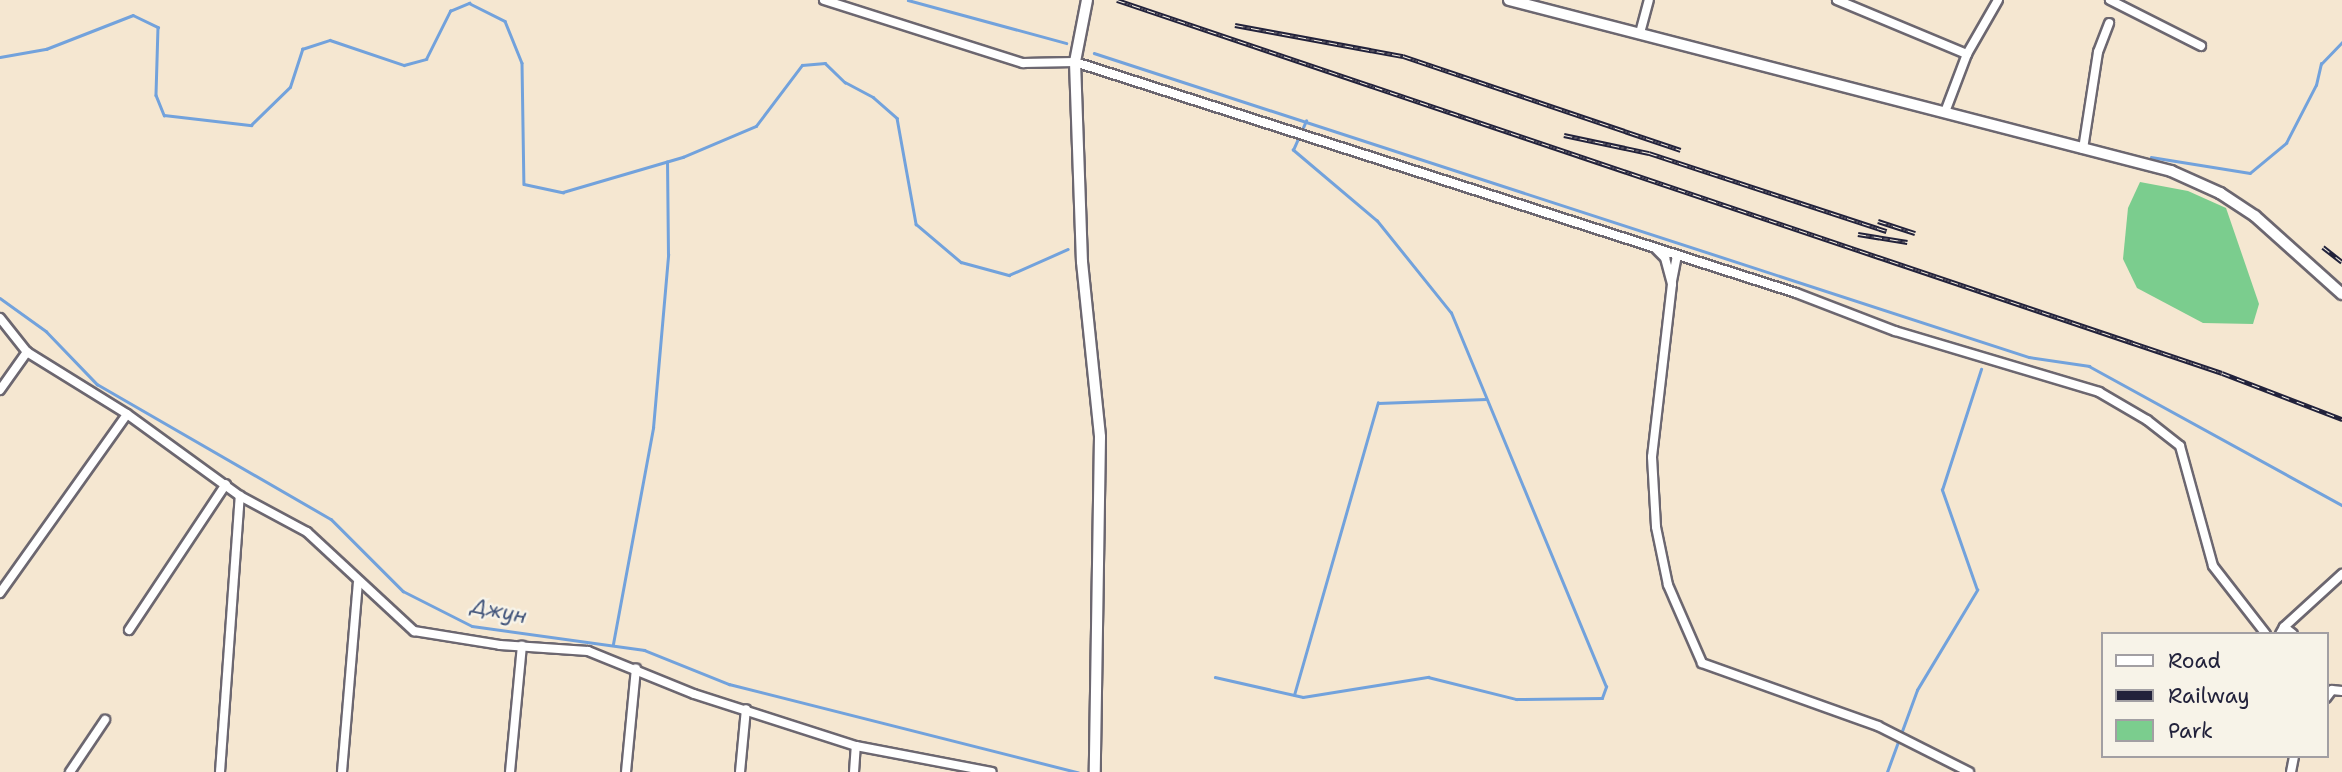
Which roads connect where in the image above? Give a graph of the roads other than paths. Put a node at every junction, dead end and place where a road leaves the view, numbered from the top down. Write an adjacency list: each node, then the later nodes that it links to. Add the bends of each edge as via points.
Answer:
1 (824, 0): 13 (street, via 1023,63)
2 (1087, 0): 13 (main road)
3 (1509, 0): 8 (main road)
4 (1649, 0): 10 (street)
5 (1837, 0): 12 (street)
6 (1998, 0): 12 (street)
7 (2110, 0): 11 (street)
8 (1548, 5): 10 (main road)
9 (2109, 23): 15 (street, via 2098,52)
10 (1640, 33): 14 (main road)
11 (2201, 46)
12 (1967, 54): 14 (street)
13 (1075, 62): 16 (street); 48 (main road, via 1082,262 1100,438)
14 (1945, 112): 15 (main road)
15 (2083, 149): 19 (main road, via 2171,171 2220,193 2255,216)
16 (1655, 248): 17 (street); 18 (street, via 1665,258)
17 (1677, 255): 18 (street); 31 (street, via 1895,331 2099,392 2147,420 2180,446 2214,566)
18 (1671, 284): 49 (street, via 1652,457 1656,527 1668,585 1702,663 1878,726)
19 (2342, 294)
20 (0, 318): 21 (street)
21 (27, 352): 22 (street); 23 (street)
22 (0, 390)
23 (127, 414): 24 (street); 28 (street)
24 (226, 484): 25 (street); 29 (street)
25 (240, 496): 27 (street, via 307,532); 41 (street)
26 (2342, 573): 30 (street)
27 (358, 583): 32 (street, via 414,631); 42 (street)
28 (0, 593)
29 (129, 630)
30 (2282, 630)
31 (2264, 632)
32 (522, 646): 33 (street, via 588,651); 43 (street)
33 (636, 668): 36 (street, via 694,694); 44 (street)
34 (2328, 690): 35 (street)
35 (2342, 691)
36 (746, 709): 38 (street); 45 (street)
37 (105, 720): 40 (street)
38 (856, 746): 39 (street); 46 (street)
39 (976, 770): 47 (street)
40 (70, 772)
41 (220, 772)
42 (342, 772)
43 (510, 772)
44 (626, 772)
45 (740, 772)
46 (854, 772)
47 (992, 772)
48 (1096, 772)
49 (1969, 772)

